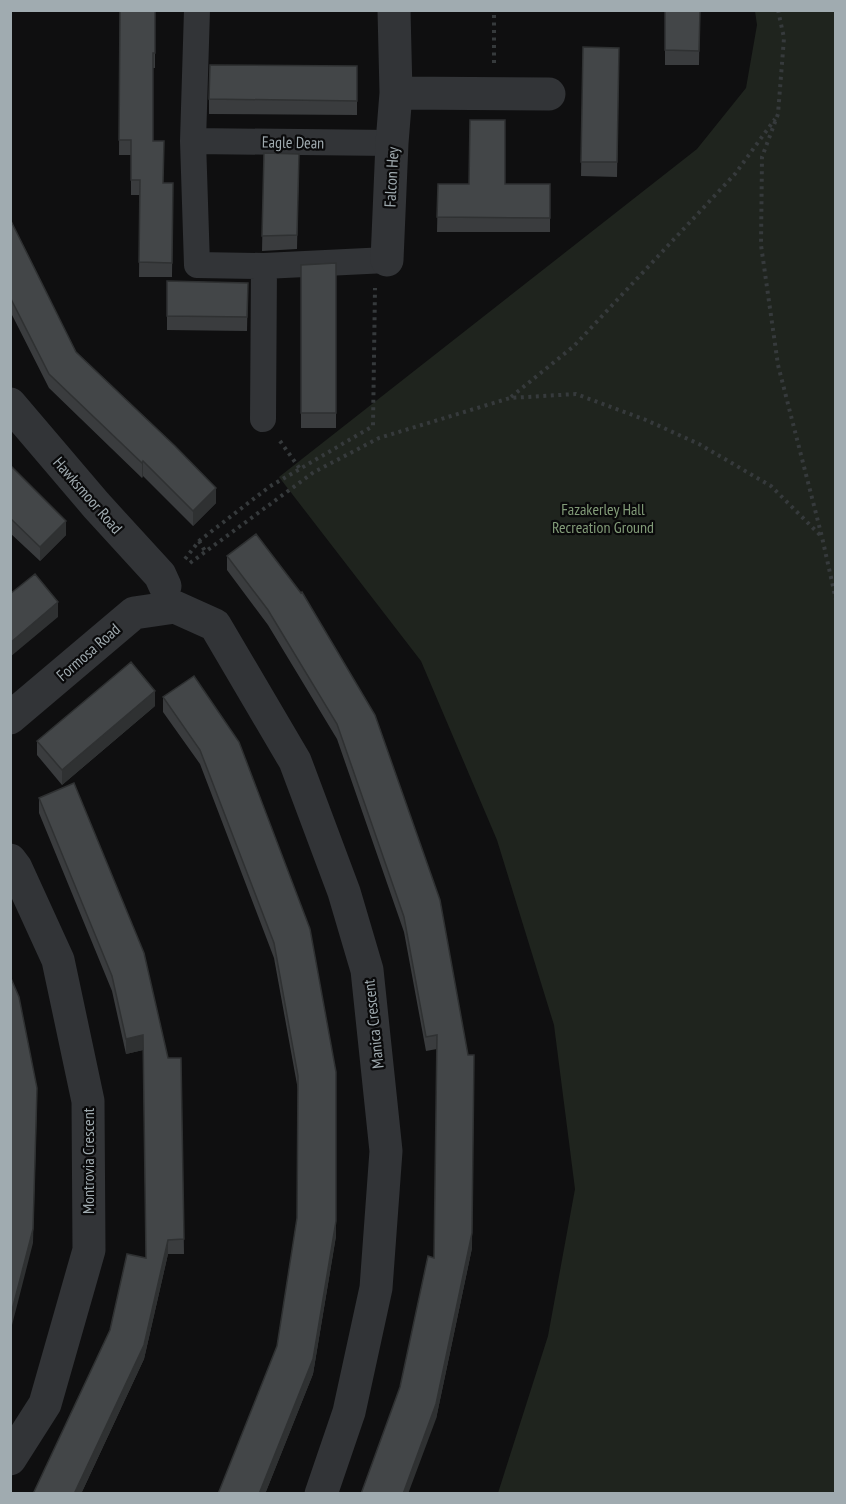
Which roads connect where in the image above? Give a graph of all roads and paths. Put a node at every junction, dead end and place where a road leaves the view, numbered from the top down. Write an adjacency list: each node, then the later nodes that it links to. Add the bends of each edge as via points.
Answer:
1 (197, 10): 9 (street)
2 (394, 10): 5 (street, Falcon Hey)
3 (495, 10): 6 (path)
4 (778, 10): 8 (path, via 783,38)
5 (396, 93): 6 (street); 10 (street, Falcon Hey)
6 (494, 94): 7 (street)
7 (549, 94)
8 (778, 114): 13 (path, via 735,174 574,346); 17 (path, via 762,157 761,244 778,365)
9 (193, 141): 10 (street, Eagle Dean); 12 (street, via 197,265)
10 (392, 143): 11 (street, Falcon Hey)
11 (381, 261): 12 (street); 16 (path, via 373,426)
12 (264, 266): 15 (street)
13 (510, 398): 17 (path, via 576,394 646,420 699,444 771,486); 19 (path, via 379,438 314,472)
14 (10, 404): 20 (street, Hawksmoor Road, via 160,575)
15 (263, 419): 16 (path)
16 (300, 469): 18 (path, via 269,487)
17 (822, 537): 21 (path)
18 (198, 541): 19 (path); 20 (path)
19 (205, 551): 20 (path)
20 (170, 596): 22 (street, Formosa Road, via 134,613); 25 (street, Manica Crescent, via 215,626 295,761 344,892 367,970 386,1151 375,1288 349,1412)
21 (836, 600)
22 (10, 718)
23 (10, 861): 24 (street, Montrovia Crescent, via 58,960 88,1101 89,1250 45,1404)
24 (10, 1459)
25 (321, 1494)

